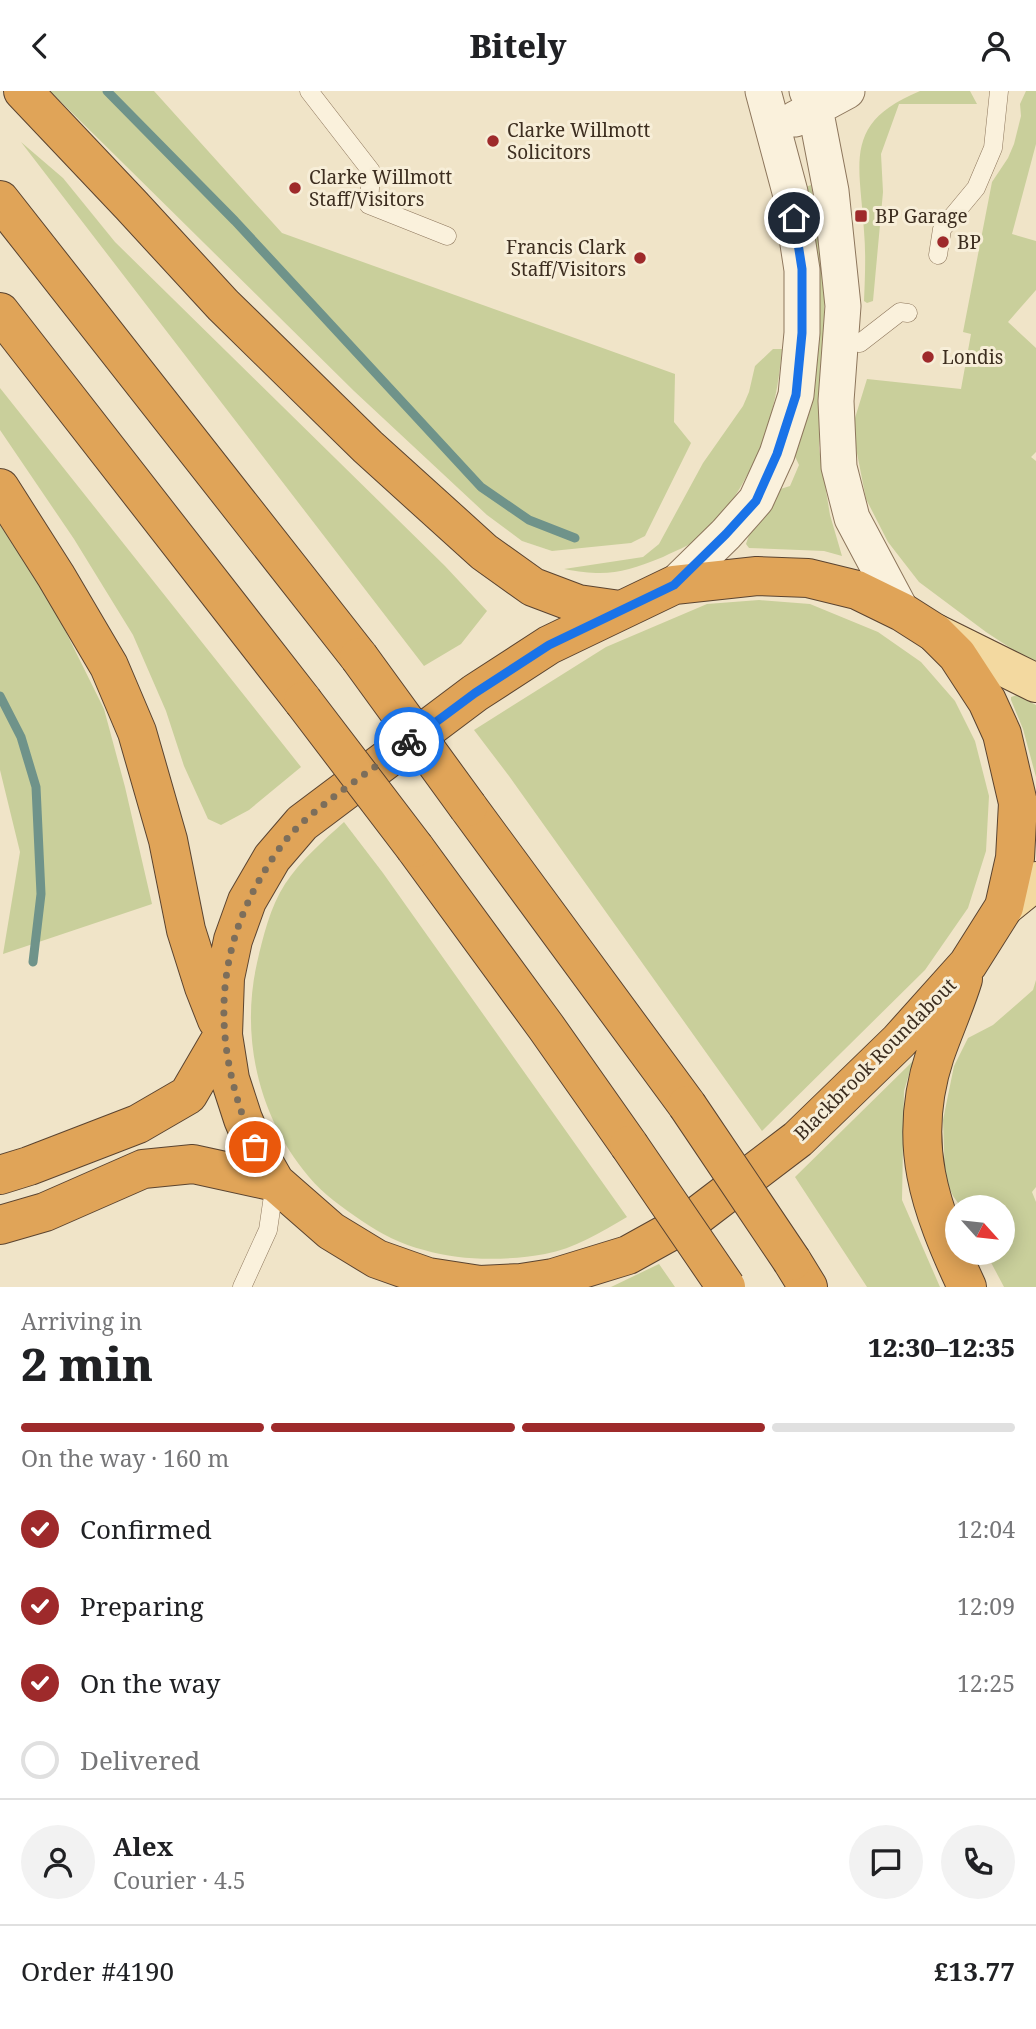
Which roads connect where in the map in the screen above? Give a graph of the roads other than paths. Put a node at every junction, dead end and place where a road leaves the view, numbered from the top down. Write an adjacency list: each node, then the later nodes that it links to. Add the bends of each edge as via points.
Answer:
1 (23, 91): 16 (highway, via 223,305 484,552 533,587 578,604)
2 (309, 91): 9 (lane, via 371,171 369,205)
3 (763, 91): 7 (street)
4 (847, 91): 6 (street)
5 (999, 91): 10 (lane, via 993,148 976,188 942,229)
6 (811, 99): 7 (street); 13 (street, via 835,222 843,306)
7 (773, 131): 15 (street, via 790,192 802,269 796,395 756,501)
8 (0, 200): 27 (highway, bridge, via 359,657 687,1105)
9 (447, 236)
10 (939, 255)
11 (0, 312): 30 (highway, bridge, via 415,848)
12 (908, 313): 13 (lane, via 900,312 860,343)
13 (841, 340): 17 (street, via 836,401 839,467 852,518)
14 (0, 488): 23 (highway, via 108,666 137,732 168,840 186,930)
15 (674, 585): 16 (highway, Blackbrook Roundabout); 17 (highway, Blackbrook Roundabout, via 757,576 808,578 857,590)
16 (620, 610): 23 (highway, Blackbrook Roundabout, via 549,645 475,693 302,823 272,858 247,901 225,978)
17 (902, 612): 18 (highway, Blackbrook Roundabout)
18 (935, 633): 19 (main road); 21 (highway, Blackbrook Roundabout, via 957,655 987,701 1010,765 1018,803 1015,858)
19 (1036, 683)
20 (1036, 881): 21 (main road)
21 (1004, 907): 22 (highway, Blackbrook Roundabout)
22 (968, 964): 28 (highway, Blackbrook Roundabout, via 899,1041 798,1139 694,1219 628,1255 553,1278); 31 (highway, via 935,1055 921,1126 926,1181 942,1234)
23 (223, 1035): 24 (highway, via 188,1095 138,1123); 25 (highway, Blackbrook Roundabout, via 243,1119)
24 (15, 1170)
25 (275, 1182): 26 (highway, via 193,1164 143,1169 45,1212); 28 (highway, Blackbrook Roundabout, via 331,1231 377,1259); 29 (lane, via 268,1230)
26 (0, 1224)
27 (800, 1274)
28 (463, 1285)
29 (242, 1287)
30 (726, 1287)
31 (967, 1287)

